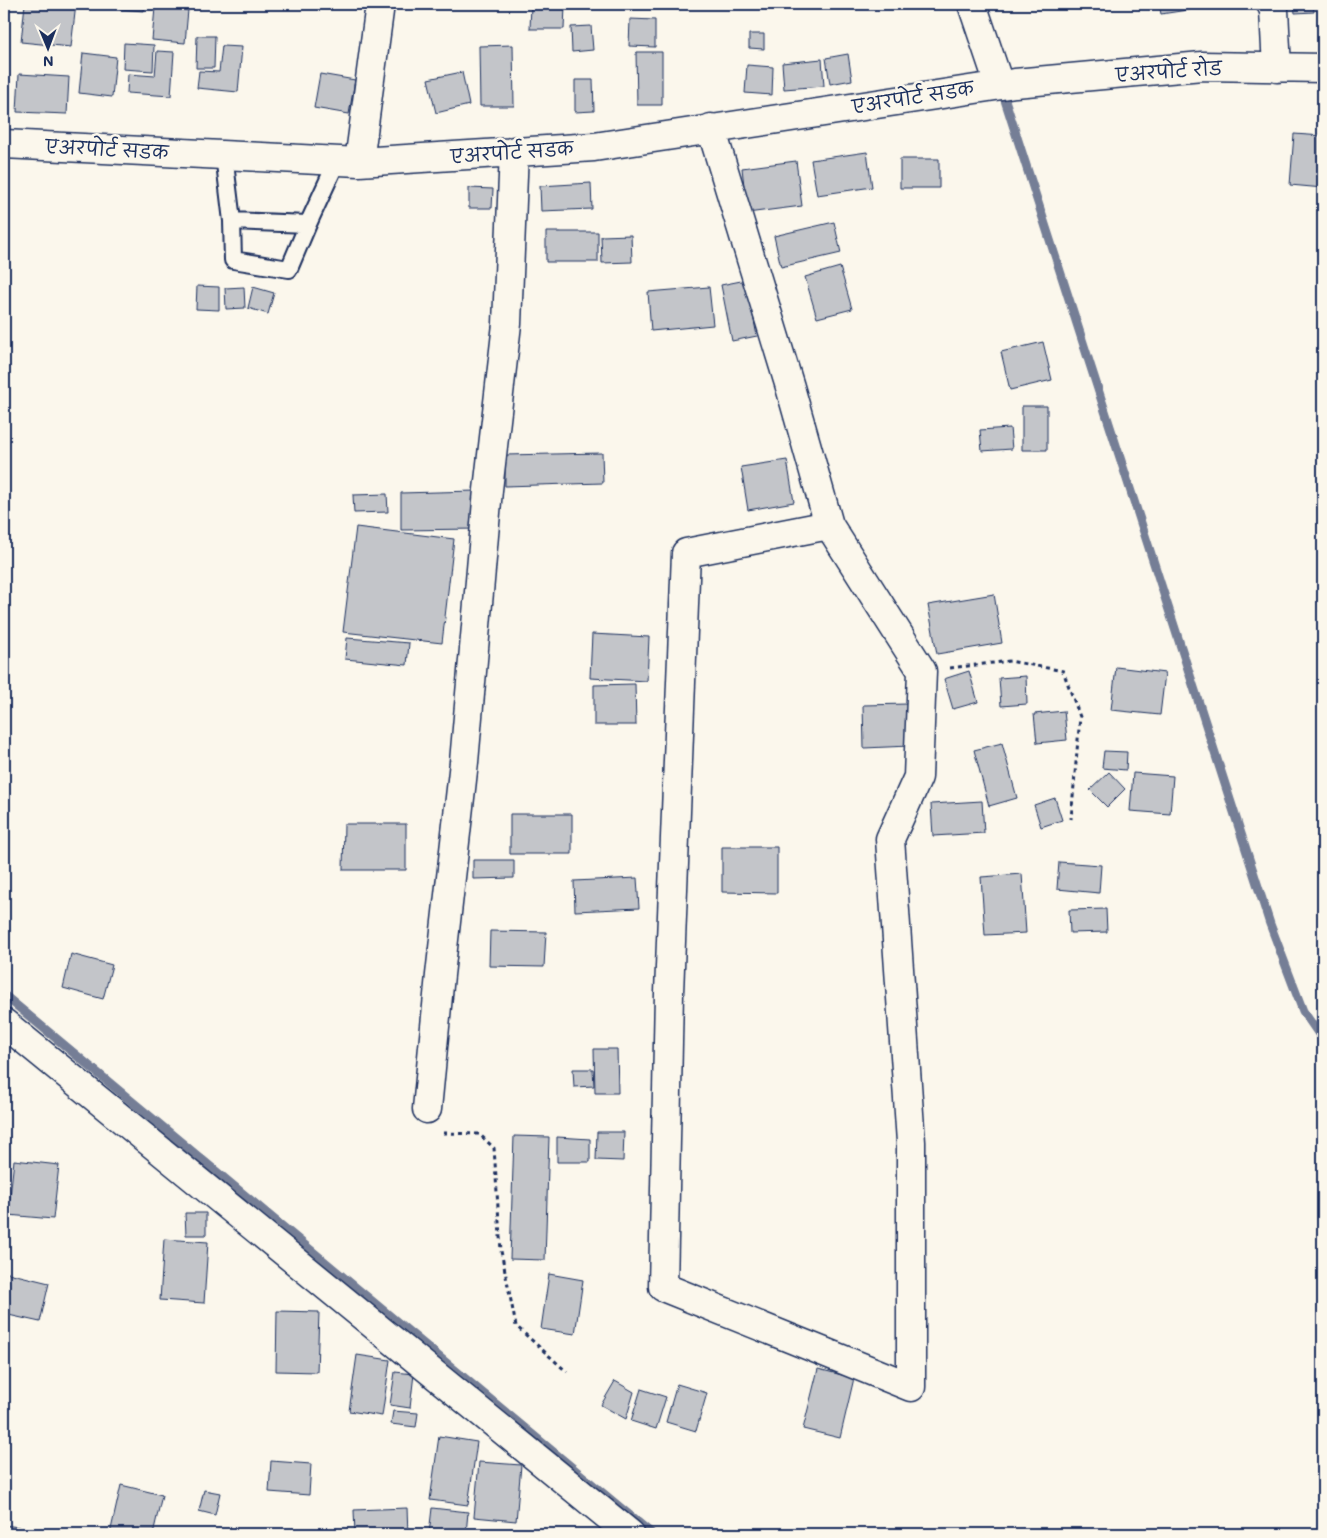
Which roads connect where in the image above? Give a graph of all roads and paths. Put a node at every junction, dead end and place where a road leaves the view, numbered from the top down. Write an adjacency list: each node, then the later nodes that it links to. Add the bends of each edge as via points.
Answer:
1 (380, 4): 11 (street)
2 (972, 4): 6 (street)
3 (1271, 4): 4 (street)
4 (1277, 68): 5 (street, एअरपोर्ट रोड); 6 (street, एअरपोर्ट रोड, via 1202,66)
5 (1323, 68)
6 (1007, 84): 7 (street, एअरपोर्ट सडक)
7 (711, 128): 9 (street, एअरपोर्ट सडक, via 594,147); 14 (street)
8 (4, 144): 10 (street, एअरपोर्ट सडक)
9 (514, 151): 11 (street, एअरपोर्ट सडक); 18 (street, via 507,324)
10 (224, 155): 11 (street, एअरपोर्ट सडक); 12 (lane)
11 (348, 162): 13 (lane)
12 (232, 220): 13 (lane); 13 (lane, via 233,260 289,269)
13 (308, 224)
14 (830, 525): 15 (street); 15 (street, via 686,552 669,993 663,1287 911,1387 911,1142 890,839 918,776)
15 (922, 671): 16 (path, via 1010,661 1062,671 1080,717)
16 (1070, 819)
17 (4, 1023): 20 (street)
18 (427, 1109): 19 (path, via 435,1133 479,1134 494,1148 501,1251 516,1326)
19 (567, 1372)
20 (630, 1534)

